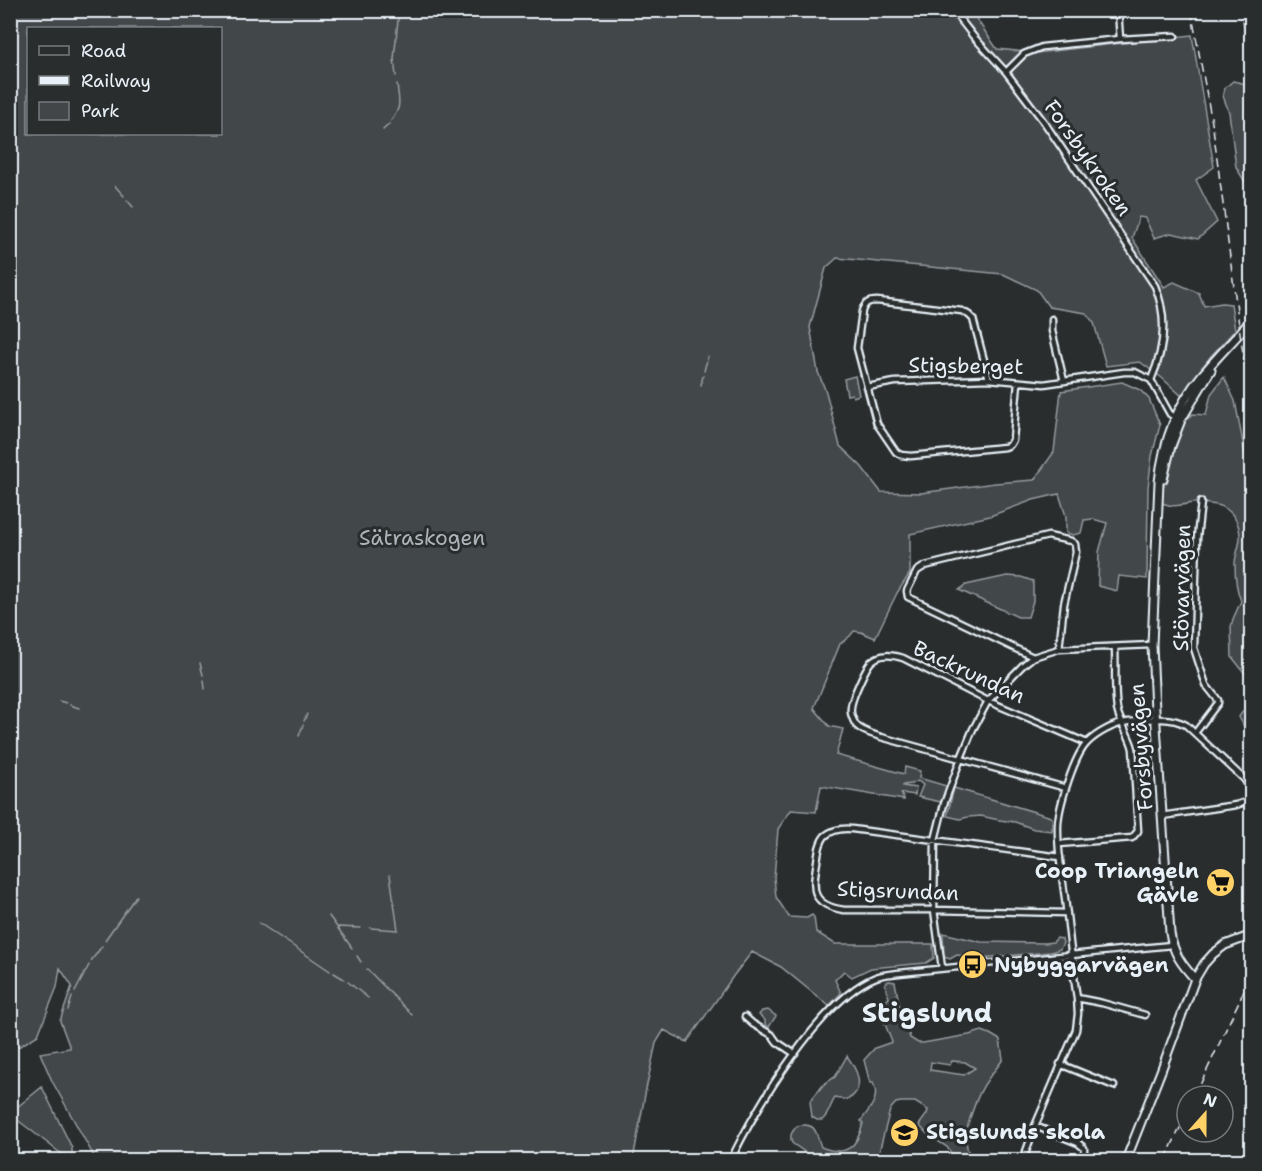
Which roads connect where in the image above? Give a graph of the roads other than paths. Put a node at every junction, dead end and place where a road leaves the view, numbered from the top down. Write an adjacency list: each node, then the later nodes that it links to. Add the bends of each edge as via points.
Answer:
1 (951, 10): 7 (street, Forsbykroken)
2 (1118, 10): 5 (street)
3 (1249, 11): 6 (street)
4 (1175, 36): 5 (street)
5 (1120, 39): 7 (street, via 1042,48 1024,54)
6 (1251, 59)
7 (1006, 72): 11 (street, Forsbykroken, via 1155,286 1163,317 1161,349)
8 (1052, 318): 12 (street)
9 (1251, 319): 15 (street, Forsbyvägen, via 1221,355)
10 (989, 379): 13 (street, Stigsberget); 14 (street, Stigsberget, via 895,382); 14 (street, via 969,315 872,301 862,311 857,348)
11 (1151, 380): 12 (street, Stigsberget, via 1135,372 1124,372); 15 (street, via 1170,414)
12 (1064, 381): 13 (street, Stigsberget)
13 (1018, 382): 14 (street, via 1010,445 911,456 896,452 880,430)
14 (867, 387)
15 (1178, 419): 17 (street, Forsbyvägen, via 1158,506)
16 (1201, 502): 24 (street, Stövarvägen, via 1194,648 1206,685 1218,703)
17 (1152, 645): 18 (street); 22 (street, Forsbyvägen)
18 (1115, 647): 19 (street); 23 (street)
19 (1059, 649): 20 (street); 20 (street, via 1076,552 1071,540 1048,536 916,571 908,597)
20 (1033, 657): 21 (street)
21 (988, 701): 25 (street, Backrundan); 26 (street); 26 (street, Backrundan, via 903,658 884,656 867,667 851,705 852,717 860,729)
22 (1156, 719): 23 (street); 24 (street, via 1179,722); 29 (street, Forsbyvägen)
23 (1121, 723): 25 (street); 31 (street, via 1133,749 1138,831 1132,838)
24 (1195, 733): 28 (street, via 1249,785)
25 (1087, 744): 27 (street)
26 (961, 758): 27 (street, Backrundan); 30 (street)
27 (1066, 788): 31 (street, via 1058,822)
28 (1251, 800): 29 (street)
29 (1162, 816): 36 (street, Forsbyvägen)
30 (935, 840): 32 (street, Stigsrundan); 33 (street); 33 (street, Stigsrundan, via 840,828 824,837 813,884 817,896 833,908)
31 (1059, 844): 32 (street)
32 (1060, 857): 34 (street)
33 (934, 910): 34 (street, Stigsrundan); 38 (street)
34 (1067, 913): 37 (street)
35 (1251, 934): 39 (street, via 1213,954)
36 (1172, 945): 37 (street); 39 (street, Forsbyvägen)
37 (1071, 954): 38 (street); 40 (street)
38 (942, 968): 43 (street, via 881,976 862,984 849,992)
39 (1195, 979): 50 (street)
40 (1077, 998): 41 (street); 44 (street, via 1076,1030)
41 (1145, 1015)
42 (745, 1017): 43 (street)
43 (795, 1054): 47 (street, via 760,1106)
44 (1060, 1064): 45 (street); 46 (street)
45 (1114, 1086)
46 (1035, 1126): 48 (street); 49 (street, via 1078,1143 1084,1148)
47 (731, 1161)
48 (1023, 1161)
49 (1082, 1161)
50 (1126, 1161)

